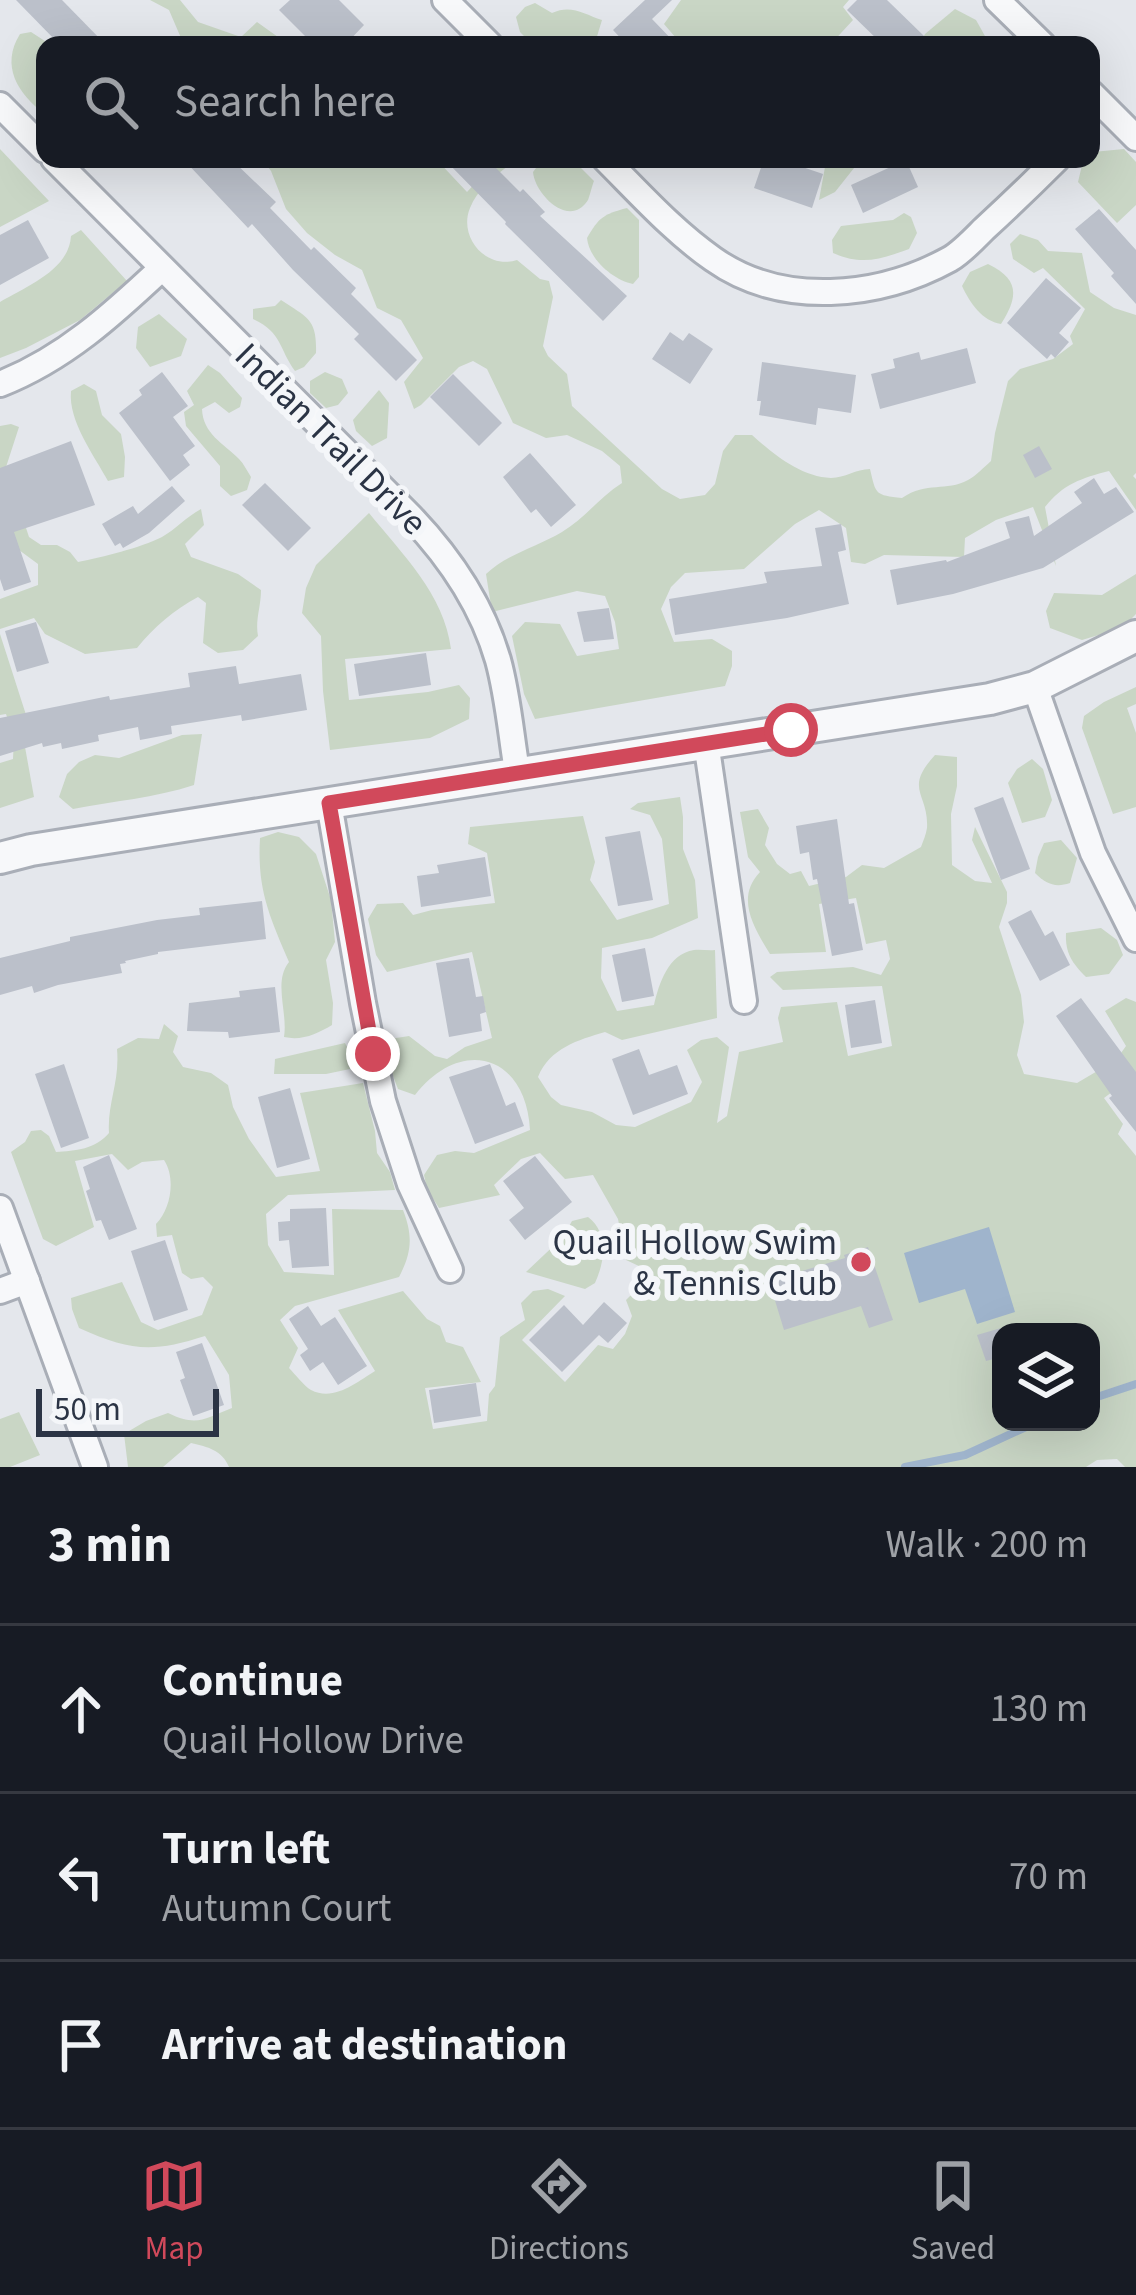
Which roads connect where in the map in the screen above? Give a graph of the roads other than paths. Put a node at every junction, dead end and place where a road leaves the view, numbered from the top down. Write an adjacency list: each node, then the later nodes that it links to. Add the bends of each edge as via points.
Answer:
1 (446, 0): 3 (street)
2 (998, 0): 4 (street)
3 (481, 36)
4 (1033, 36)
5 (0, 105): 8 (street)
6 (1100, 112): 7 (street)
7 (1136, 138)
8 (36, 141)
9 (63, 168): 12 (street, Indian Trail Drive)
10 (614, 168): 11 (street, via 716,262 814,293 880,286 952,258)
11 (1048, 168)
12 (162, 268): 13 (street, via 89,333); 17 (street, Indian Trail Drive, via 458,573 499,666)
13 (0, 384)
14 (1136, 636): 15 (street)
15 (1035, 687): 16 (street); 20 (street, via 1093,853)
16 (706, 742): 17 (street); 21 (street)
17 (518, 772): 18 (street)
18 (329, 803): 19 (street); 23 (street, via 383,1101)
19 (0, 858)
20 (1136, 939)
21 (744, 1001)
22 (0, 1208): 24 (street)
23 (450, 1270)
24 (27, 1281): 25 (street); 26 (street)
25 (0, 1291)
26 (95, 1467)

